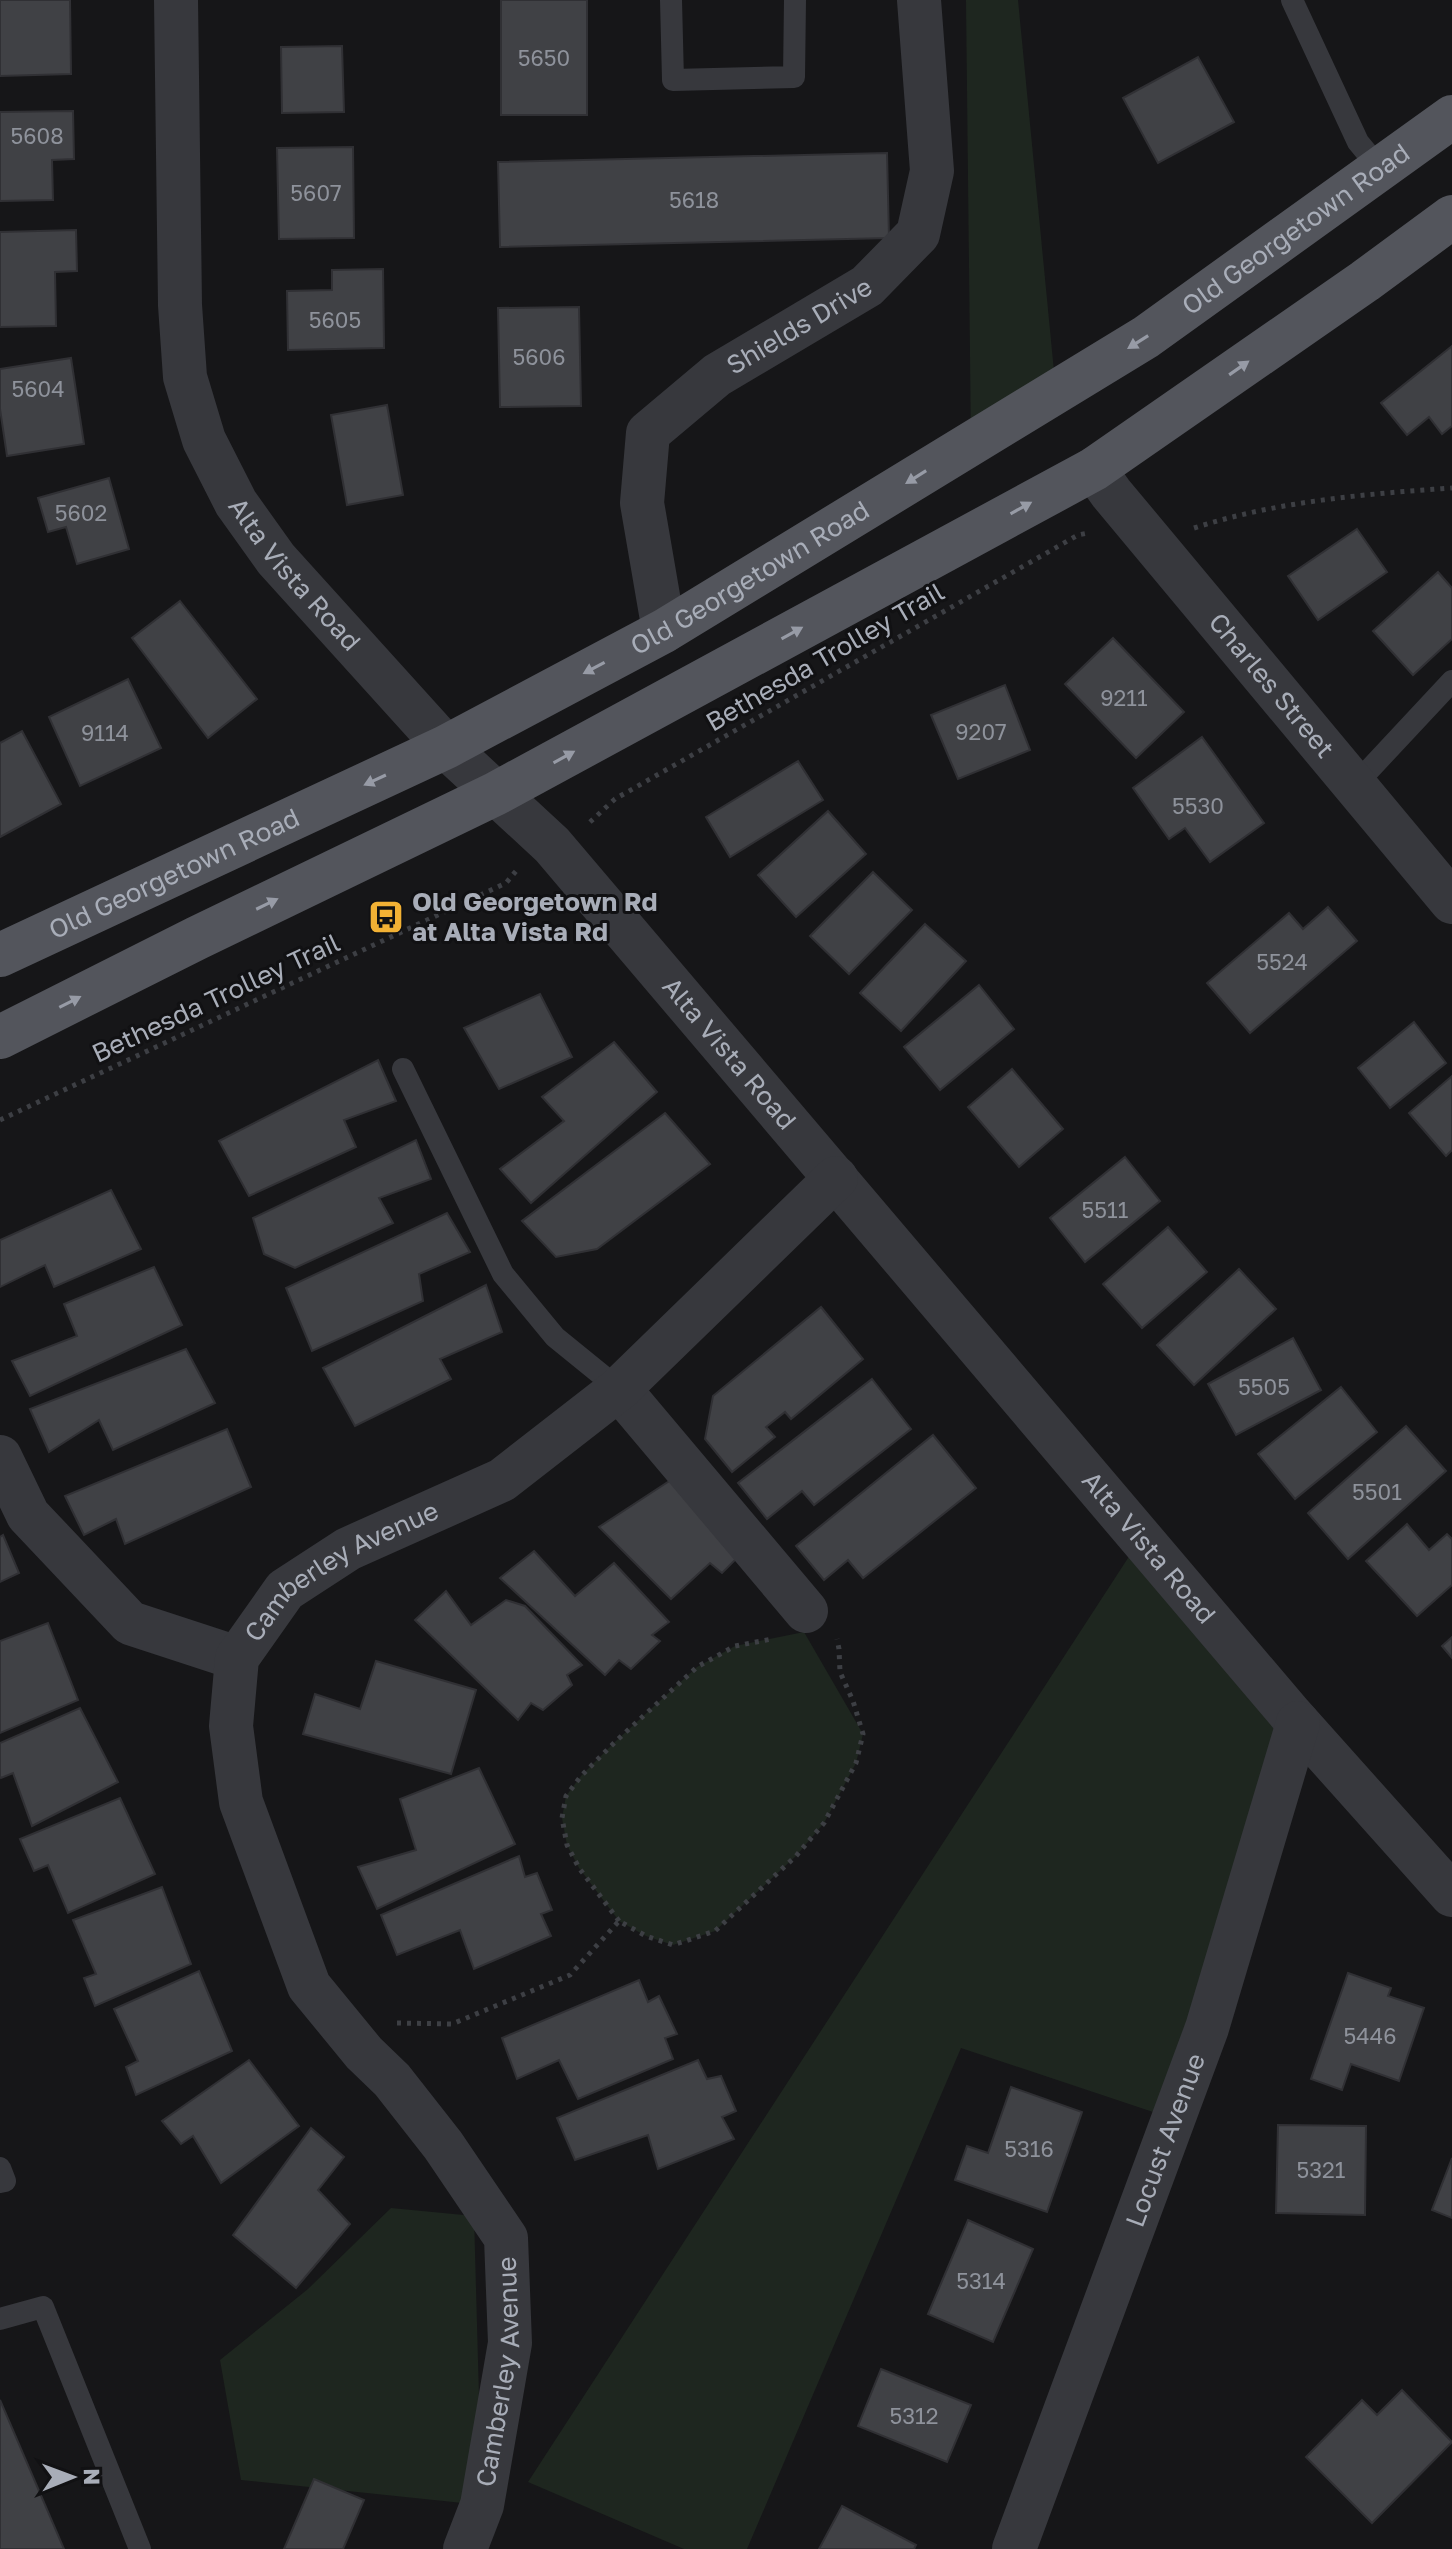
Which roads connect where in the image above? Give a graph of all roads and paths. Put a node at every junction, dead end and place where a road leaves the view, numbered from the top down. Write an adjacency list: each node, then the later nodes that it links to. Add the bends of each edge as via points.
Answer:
1 (176, 0): 15 (street, Alta Vista Road, via 180,305 185,377 204,440 236,503 276,559)
2 (671, 0): 3 (lane, via 673,80 794,77)
3 (795, 0)
4 (919, 0): 13 (street, Shields Drive, via 932,171 918,234 867,286 717,375 648,433 642,503)
5 (1292, 0): 7 (lane, via 1358,142)
6 (1452, 117): 7 (main road, Old Georgetown Road)
7 (1381, 170): 13 (main road, Old Georgetown Road, one-way to 13, via 1146,337)
8 (1452, 217): 9 (main road, one-way to 8)
9 (1094, 469): 16 (street, Charles Street); 17 (main road, one-way to 9)
10 (1452, 488): 11 (path, via 1318,500 1192,529)
11 (1183, 523)
12 (1094, 532): 18 (path, Bethesda Trolley Trail, via 1078,535 615,799)
13 (664, 631): 15 (main road, Old Georgetown Road, one-way to 15)
14 (1452, 681): 16 (lane)
15 (446, 747): 17 (street, Alta Vista Road); 21 (main road, Old Georgetown Road, one-way to 21)
16 (1355, 785): 20 (street, Charles Street)
17 (495, 794): 22 (main road, one-way to 17); 25 (street, Alta Vista Road, via 552,845)
18 (584, 829)
19 (516, 871): 24 (path, Bethesda Trolley Trail, via 506,883)
20 (1452, 902)
21 (0, 955)
22 (0, 1037)
23 (403, 1069): 26 (lane, via 503,1274 555,1337)
24 (0, 1120)
25 (836, 1178): 26 (street, Camberley Avenue); 30 (street, Alta Vista Road)
26 (619, 1389): 28 (street); 29 (street, Camberley Avenue, via 502,1480 348,1549 285,1590)
27 (0, 1457): 29 (street, via 28,1515 130,1623)
28 (805, 1627): 32 (path, via 735,1646 697,1667 616,1741 566,1796 562,1818 567,1845); 32 (path, via 839,1649 840,1672 863,1734 856,1763 824,1823 715,1931 673,1945)
29 (237, 1658): 33 (street, Camberley Avenue, via 231,1726 241,1802 309,1986)
30 (1298, 1723): 31 (street, Alta Vista Road); 39 (street, Locust Avenue, via 1207,2028)
31 (1452, 1895)
32 (619, 1921): 33 (path, via 570,1975 452,2024 397,2023)
33 (364, 2053): 38 (street, Camberley Avenue, via 443,2145 506,2238 510,2343 482,2505)
34 (0, 2168): 35 (lane, via 5,2181)
35 (0, 2182)
36 (0, 2319): 37 (lane, via 43,2307)
37 (140, 2549)
38 (465, 2549)
39 (1014, 2549)

